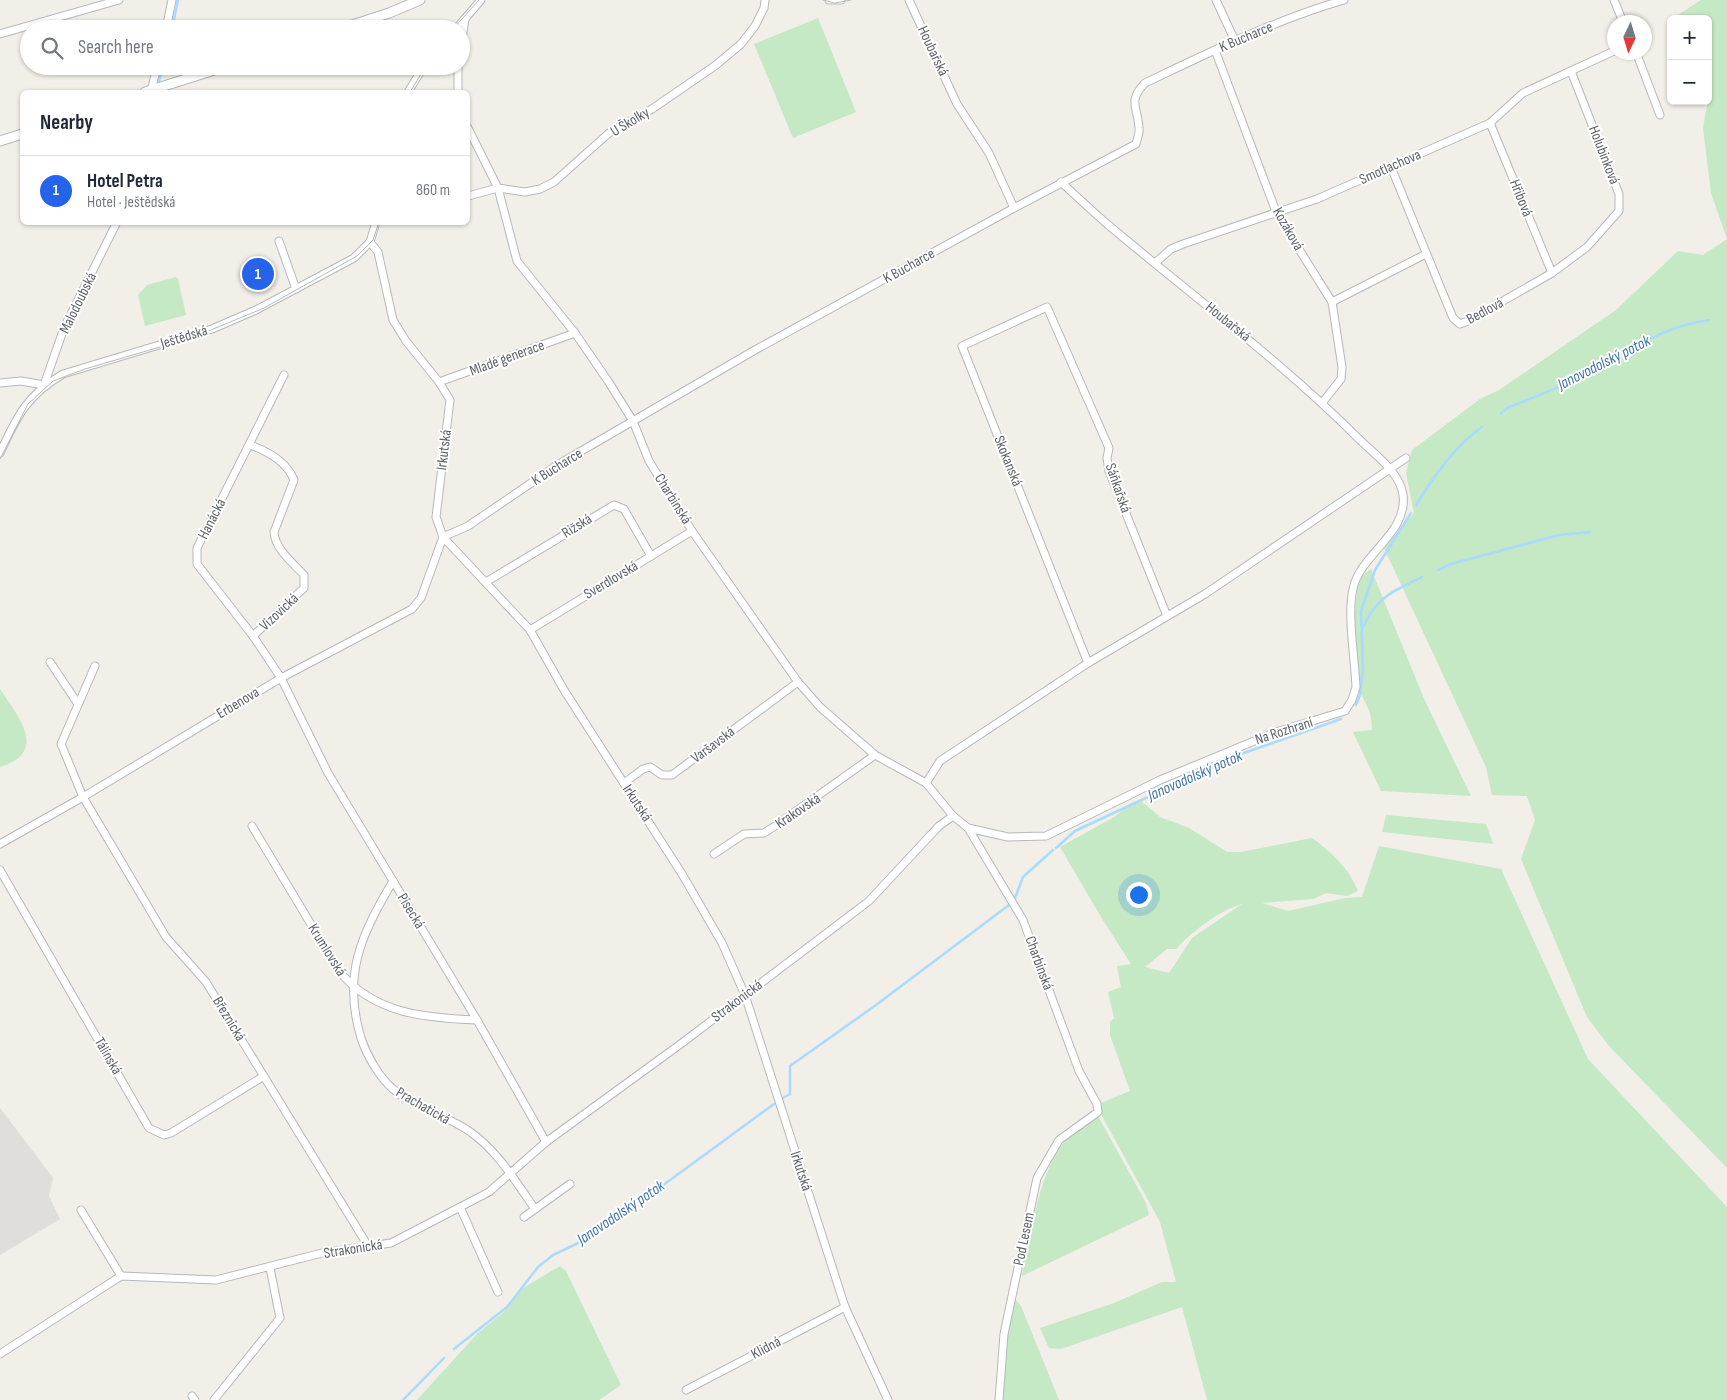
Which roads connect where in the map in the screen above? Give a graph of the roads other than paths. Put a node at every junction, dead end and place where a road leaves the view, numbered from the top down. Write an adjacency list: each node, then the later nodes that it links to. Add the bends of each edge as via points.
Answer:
1 (119, 0): 14 (street)
2 (172, 0): 15 (street)
3 (420, 0): 16 (street)
4 (482, 0): 13 (street)
5 (765, 0): 39 (street, U Školky, via 755,26 741,44 652,109 609,133 554,182 525,192)
6 (829, 0): 7 (street)
7 (840, 0)
8 (910, 0): 41 (street, Houbařská, via 957,104 989,153)
9 (1216, 0): 19 (street)
10 (1344, 0): 19 (street, K Bucharce)
11 (1614, 0): 12 (street)
12 (1621, 15)
13 (465, 19)
14 (49, 20)
15 (168, 20)
16 (368, 20)
17 (20, 28): 18 (street)
18 (0, 34)
19 (1235, 41): 20 (street, K Bucharce)
20 (1215, 50): 38 (street, K Bucharce, via 1144,83 1136,92 1134,105 1140,129 1136,144); 42 (street, Kozáková)
21 (1607, 54): 23 (street, Smotlachova)
22 (1639, 60): 32 (street)
23 (1570, 71): 33 (street, Smotlachova, via 1523,93); 49 (street, Holubinková, via 1619,194 1618,211 1587,247)
24 (154, 75): 28 (street)
25 (201, 75): 29 (street)
26 (418, 75): 30 (street)
27 (458, 75): 31 (street)
28 (150, 90)
29 (155, 90)
30 (409, 90)
31 (458, 90)
32 (1660, 115)
33 (1490, 123): 37 (street, Smotlachova); 49 (street, Hřibová)
34 (470, 132): 39 (street, Charbinská)
35 (20, 135): 36 (street)
36 (0, 141)
37 (1391, 166): 42 (street, Smotlachova); 47 (street, Bedlová)
38 (1061, 182): 41 (street, K Bucharce); 48 (street, Houbařská)
39 (498, 188): 40 (street, U Školky); 53 (street, Charbinská, via 517,261)
40 (470, 195)
41 (1014, 208): 59 (street, K Bucharce)
42 (1277, 214): 48 (street, Smotlachova, via 1183,244 1171,249); 51 (street, Kozáková)
43 (116, 225): 57 (street, Malodoubská, via 64,328)
44 (375, 225): 46 (street, Ještědská)
45 (279, 241): 50 (street)
46 (370, 242): 50 (street, Ještědská, via 354,258); 55 (street, Irkutská, via 378,252 394,320 406,341)
47 (1426, 254): 49 (street, Bedlová, via 1453,318 1460,324); 51 (street)
48 (1155, 263): 58 (street, Houbařská)
49 (1552, 273)
50 (296, 288): 57 (street, Ještědská, via 212,329 64,374)
51 (1332, 302): 58 (street, Kozáková, via 1341,379)
52 (1047, 307): 68 (street, Sáňkařská, via 1109,448 1109,471); 72 (street, Skokanská, via 962,346)
53 (575, 332): 55 (street, Mladé generace); 59 (street, Charbinská)
54 (284, 375): 60 (street, Hanácká)
55 (439, 382): 65 (street, Irkutská, via 450,400 436,517)
56 (0, 383): 57 (street, via 21,381)
57 (44, 385): 61 (street, Ještědská, via 21,411)
58 (1322, 402): 63 (street, Houbařská)
59 (633, 421): 64 (street, Charbinská, via 649,461); 65 (street, K Bucharce, via 559,464 468,526)
60 (250, 445): 70 (street, Hanácká, via 197,548 196,556 205,576); 70 (street, Vizovická, via 268,451 292,474 294,480 274,538 305,580 304,588)
61 (0, 453)
62 (1406, 458): 63 (street)
63 (1388, 468): 68 (street, via 1206,594); 83 (street, Na Rozhraní, via 1400,483 1403,508 1395,527 1361,571 1353,588 1351,606 1356,687 1345,711 1276,732 1160,780 1046,836 1008,837)
64 (692, 531): 66 (street, Sverdlovská); 75 (street, Charbinská)
65 (443, 537): 67 (street, Irkutská); 74 (street, Erbenova, via 421,598 412,609)
66 (651, 556): 67 (street, Rižská, via 624,509 614,505); 69 (street, Sverdlovská)
67 (486, 582): 69 (street, Irkutská)
68 (1167, 616): 72 (street)
69 (530, 630): 78 (street, Irkutská)
70 (253, 636): 74 (street, Hanácká)
71 (50, 662): 76 (street)
72 (1088, 663): 79 (street, via 940,761)
73 (94, 666): 76 (street, Březnická)
74 (281, 678): 80 (street, Erbenova); 87 (street, Písecká, via 328,773)
75 (798, 682): 77 (street, Charbinská); 78 (street, Varšavská, via 672,775 662,775 650,767)
76 (78, 704): 80 (street, Březnická, via 61,744)
77 (875, 755): 79 (street, Charbinská); 85 (street, Krakovská, via 764,833 744,834)
78 (624, 783): 89 (street, Irkutská, via 722,943)
79 (926, 783): 81 (street, Charbinská)
80 (83, 797): 84 (street, Erbenova); 91 (street, Březnická, via 166,937 206,982)
81 (953, 816): 83 (street, Na Rozhraní); 89 (street, Strakonická, via 939,826 869,901)
82 (252, 826): 88 (street, Krumlovská)
83 (968, 828): 92 (street, Charbinská, via 1023,920 1079,1071)
84 (0, 844)
85 (714, 854)
86 (0, 870): 91 (street, Tálínská, via 149,1128 164,1135 171,1133)
87 (393, 881): 88 (street, Prachatická, via 368,925 359,950); 90 (street, Písecká)
88 (352, 988): 90 (street, Krumlovská, via 413,1014 437,1019); 94 (street, Prachatická, via 354,1011 366,1052 392,1089 469,1131 487,1146)
89 (745, 995): 93 (street, Strakonická); 104 (street, Irkutská)
90 (477, 1020): 93 (street, Písecká)
91 (264, 1076): 100 (street, Březnická)
92 (1097, 1104): 109 (street, Pod Lesem, via 1098,1112 1094,1116 1059,1140 1037,1178 1004,1334)
93 (546, 1142): 94 (street, Strakonická)
94 (510, 1174): 96 (street, Strakonická, via 489,1192); 97 (street)
95 (570, 1184): 97 (street)
96 (460, 1207): 100 (street, Strakonická, via 391,1243); 103 (street)
97 (535, 1209): 99 (street)
98 (81, 1210): 102 (street)
99 (524, 1217)
100 (368, 1246): 101 (street, Strakonická, via 322,1253)
101 (270, 1268): 102 (street, Strakonická, via 216,1280); 107 (street, via 280,1318)
102 (121, 1276): 105 (street)
103 (498, 1292)
104 (845, 1307): 106 (street, Klidná); 108 (street, Irkutská)
105 (0, 1354)
106 (686, 1390)
107 (214, 1400)
108 (888, 1400)
109 (999, 1400)

